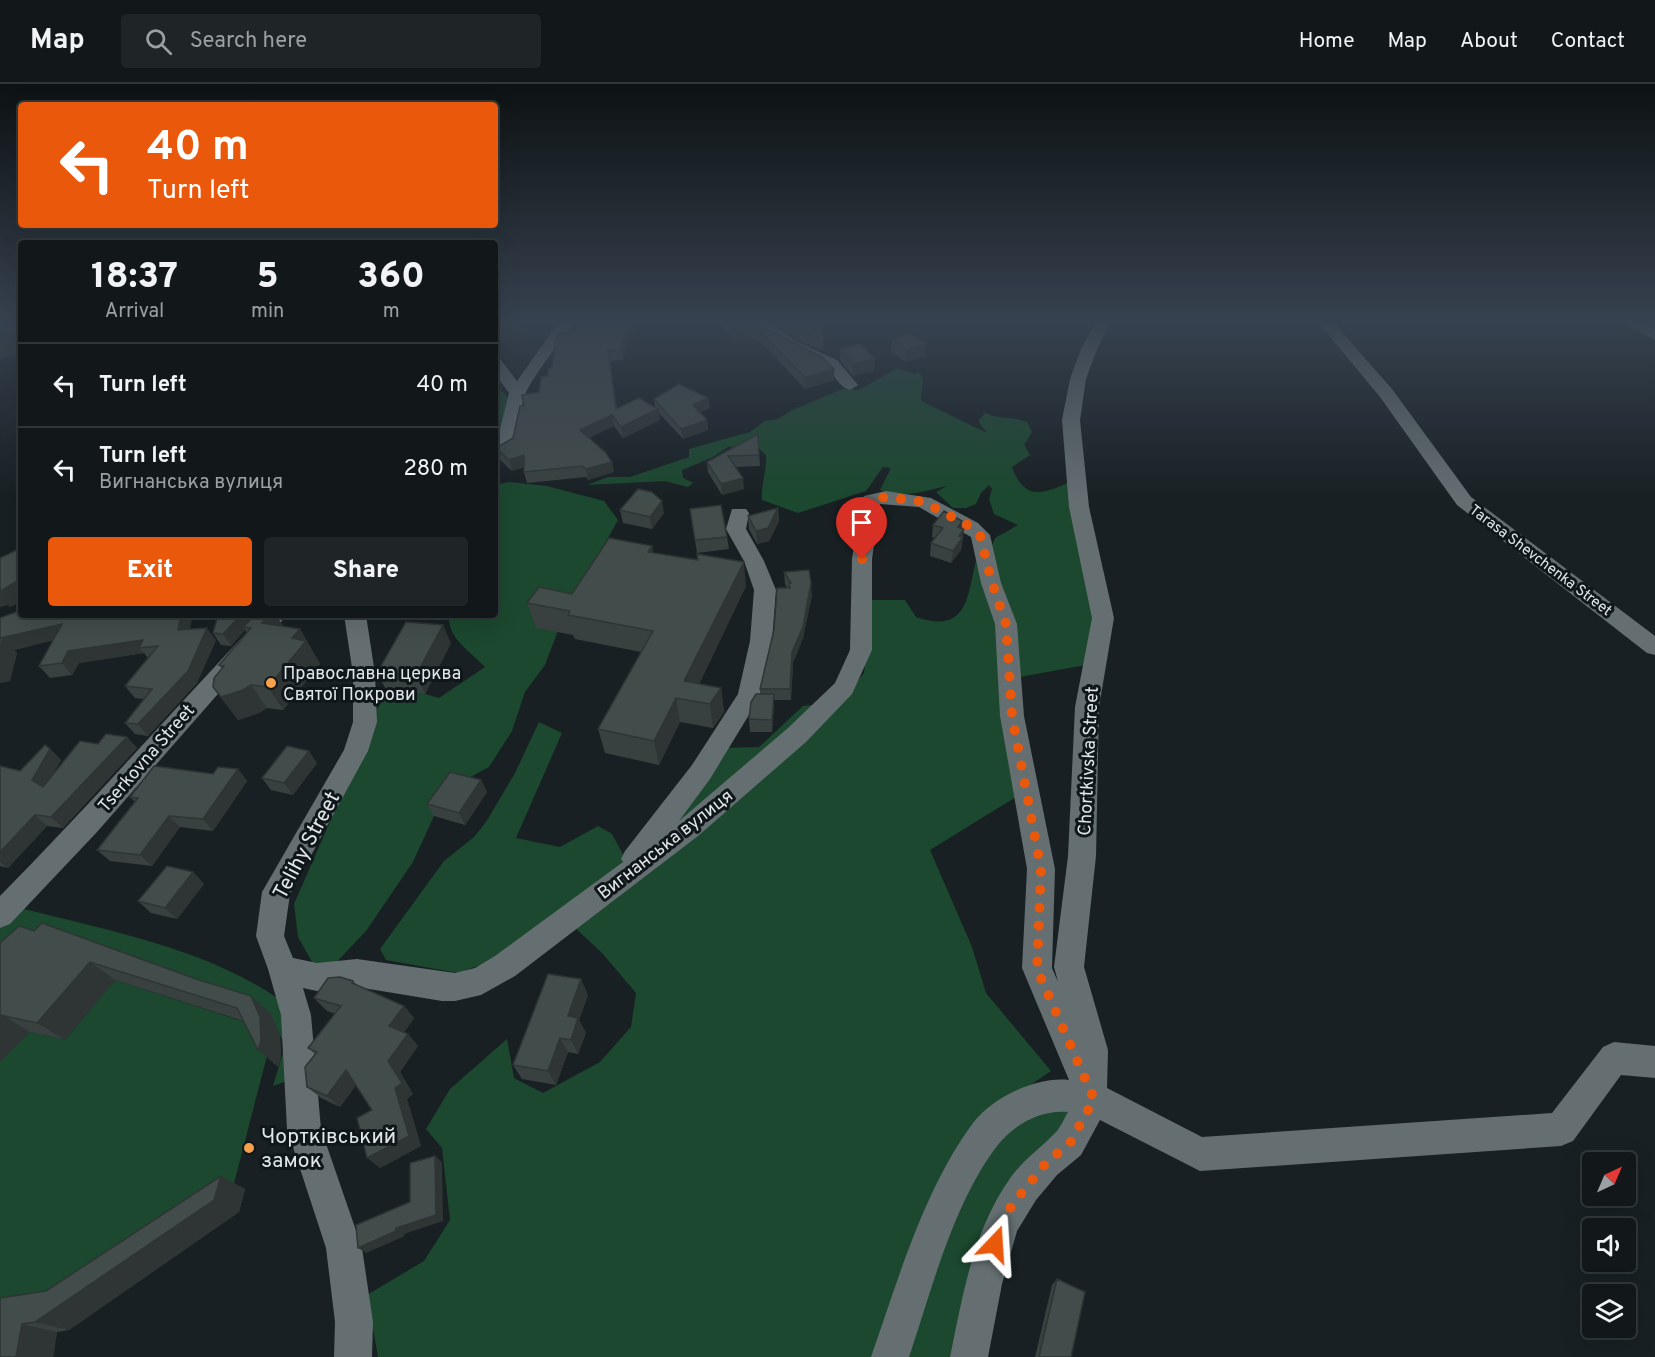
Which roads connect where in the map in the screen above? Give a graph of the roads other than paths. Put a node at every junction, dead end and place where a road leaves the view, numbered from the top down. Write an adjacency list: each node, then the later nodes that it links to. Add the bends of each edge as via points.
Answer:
1 (508, 381): 7 (street)
2 (525, 381): 7 (street)
3 (847, 381): 6 (street)
4 (1078, 381): 17 (street, Chortkivska Street, via 1071,420 1079,507 1103,618 1087,707 1082,856 1070,968 1092,1050)
5 (1376, 381): 12 (street, Tarasa Shevchenka Street, via 1464,501)
6 (850, 385)
7 (517, 393): 8 (street, via 507,438)
8 (498, 449)
9 (739, 513): 13 (street, via 736,529 765,590 761,641 749,695 701,772)
10 (273, 618): 14 (street, Tserkovna Street, via 88,824)
11 (355, 618): 15 (street, Telihy Street, via 364,674 365,722 356,751 276,892 270,936)
12 (1655, 646)
13 (618, 883): 15 (street, Вигнанська вулиця, via 506,966 468,985 442,987 357,973 317,977); 17 (street, Вигнанська вулиця, via 797,735 844,688 861,650 862,559 871,500 886,497 924,502 980,535 1006,624 1012,716 1041,869 1037,969)
14 (5, 903)
15 (283, 969): 18 (street, Telihy Street, via 296,1016 304,1129 344,1248 354,1322)
16 (1655, 1062): 17 (street, via 1614,1058 1561,1129 1211,1154 1200,1154)
17 (1094, 1099): 19 (street, via 1060,1095 1029,1101 986,1132 930,1239); 20 (street, via 1070,1143 1024,1188 1001,1224)
18 (354, 1357)
19 (890, 1357)
20 (969, 1357)

